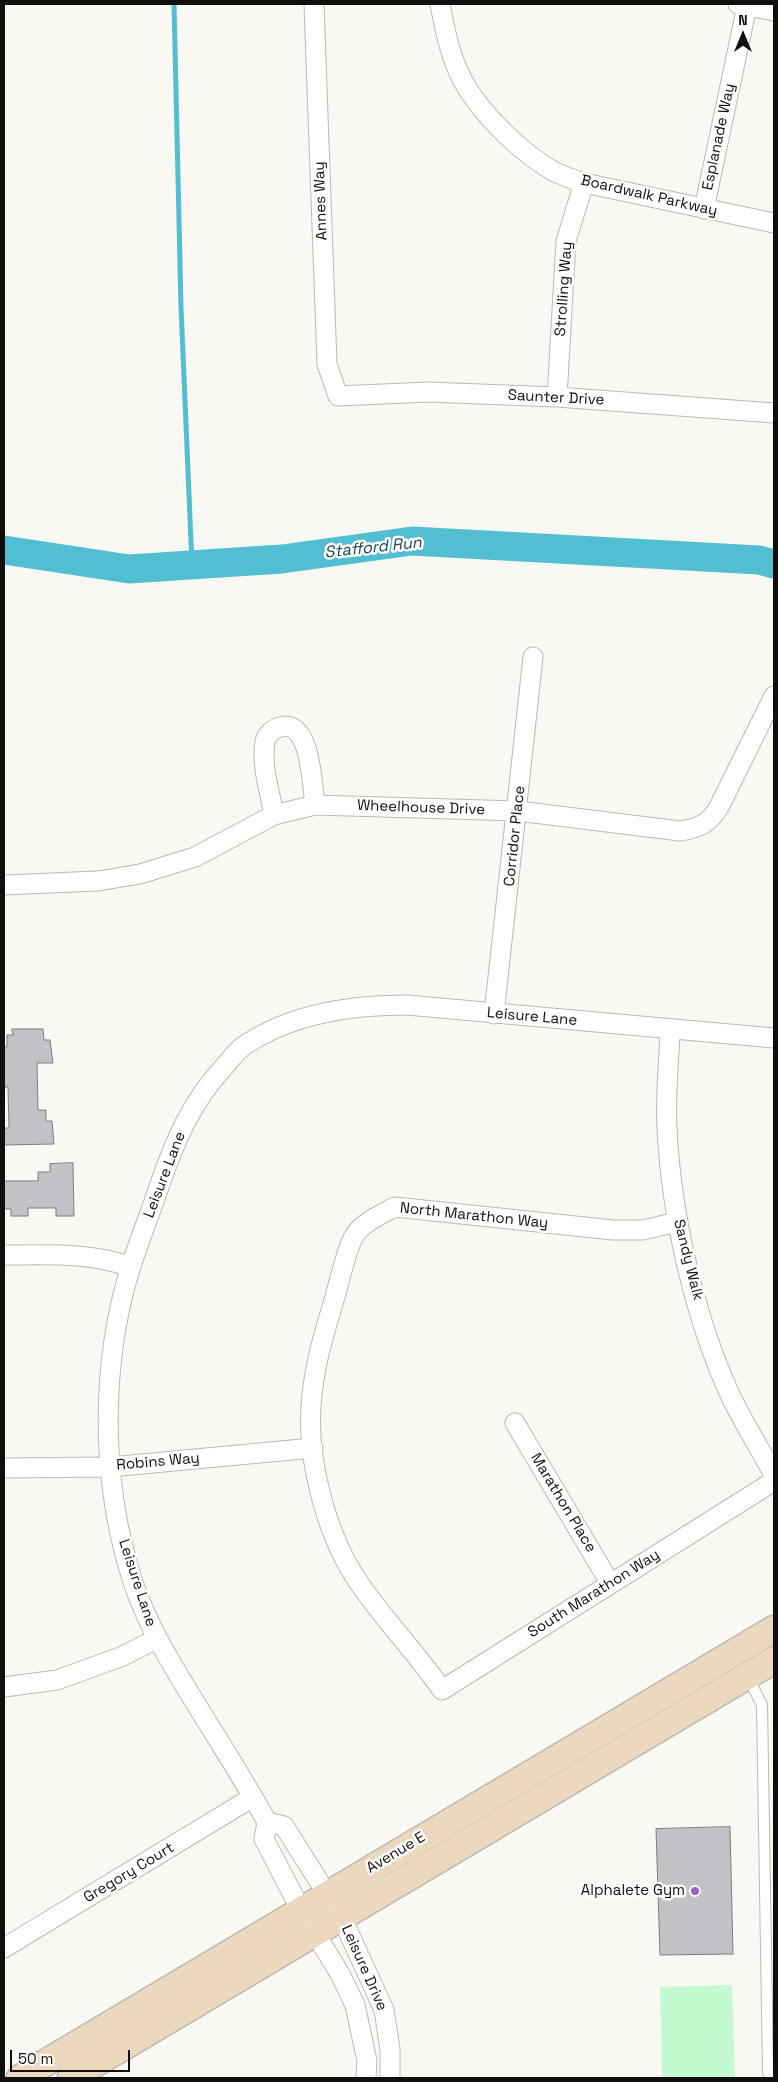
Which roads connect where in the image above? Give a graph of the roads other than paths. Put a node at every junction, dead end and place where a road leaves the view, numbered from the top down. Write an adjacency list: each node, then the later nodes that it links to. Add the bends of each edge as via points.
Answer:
1 (314, 4): 8 (street, Annes Way, via 327,364)
2 (440, 4): 5 (street, Boardwalk Parkway, via 448,44 463,81 488,115 523,149 555,172)
3 (742, 5): 4 (street); 6 (street, Esplanade Way)
4 (774, 11)
5 (584, 183): 6 (street, Boardwalk Parkway); 9 (street, Strolling Way, via 566,241)
6 (704, 208): 7 (street, Boardwalk Parkway)
7 (774, 223)
8 (338, 396): 9 (street, Saunter Drive, via 428,392)
9 (557, 397): 10 (street, Saunter Drive)
10 (774, 413)
11 (533, 657): 14 (street, Corridor Place)
12 (774, 696): 14 (street, Wheelhouse Drive, via 719,807 711,820 697,828 680,831)
13 (315, 805): 14 (street, Wheelhouse Drive); 15 (street, Wheelhouse Drive); 15 (street, via 303,738 296,729 285,725 274,728 265,740 264,756)
14 (518, 812): 17 (street, Corridor Place)
15 (274, 815): 16 (street, Wheelhouse Drive, via 195,857 140,874 98,881)
16 (4, 885)
17 (494, 1014): 18 (street, Leisure Lane); 22 (street, Leisure Lane, via 407,1005 363,1005 310,1016 241,1048 217,1074 188,1116 174,1145)
18 (670, 1030): 19 (street, Leisure Lane); 20 (street, Sandy Walk, via 666,1127)
19 (774, 1038)
20 (677, 1222): 24 (street, North Marathon Way, via 643,1230 613,1230 395,1207 372,1219 353,1238 317,1359 310,1408); 27 (street, Sandy Walk, via 706,1330 732,1398)
21 (4, 1255): 22 (street, via 82,1255 110,1259)
22 (131, 1267): 25 (street, Leisure Lane, via 113,1355)
23 (515, 1423): 29 (street, Marathon Place)
24 (313, 1448): 25 (street, Robins Way); 34 (street, North Marathon Way, via 321,1496 335,1539 381,1614)
25 (110, 1466): 26 (street, Robins Way); 31 (street, Leisure Lane, via 127,1562)
26 (4, 1468)
27 (774, 1475)
28 (774, 1481): 29 (street, South Marathon Way)
29 (610, 1583): 34 (street, South Marathon Way, via 442,1690)
30 (774, 1629): 32 (street, Avenue E)
31 (156, 1639): 36 (street, via 115,1659 57,1680); 37 (street, Leisure Lane)
32 (734, 1653): 35 (street); 39 (street, Avenue E)
33 (774, 1660): 35 (street, Avenue E)
34 (424, 1662)
35 (748, 1676): 41 (street, Avenue E); 48 (lane, via 762,1704 768,2073)
36 (4, 1687)
37 (253, 1797): 38 (street, Leisure Lane); 43 (street, Gregory Court)
38 (267, 1822): 39 (street, via 284,1826); 40 (street, Leisure Lane, via 264,1839)
39 (327, 1894): 40 (street, Avenue E); 41 (street)
40 (301, 1910): 42 (street, Leisure Lane); 44 (street, Avenue E)
41 (342, 1918): 42 (street, Avenue E); 47 (street, Leisure Drive, via 384,2010 390,2048)
42 (315, 1934): 45 (street, Avenue E); 46 (street, Leisure Drive, via 356,2005 367,2061)
43 (4, 1948)
44 (20, 2078)
45 (71, 2078)
46 (366, 2078)
47 (390, 2078)
48 (772, 2078)

